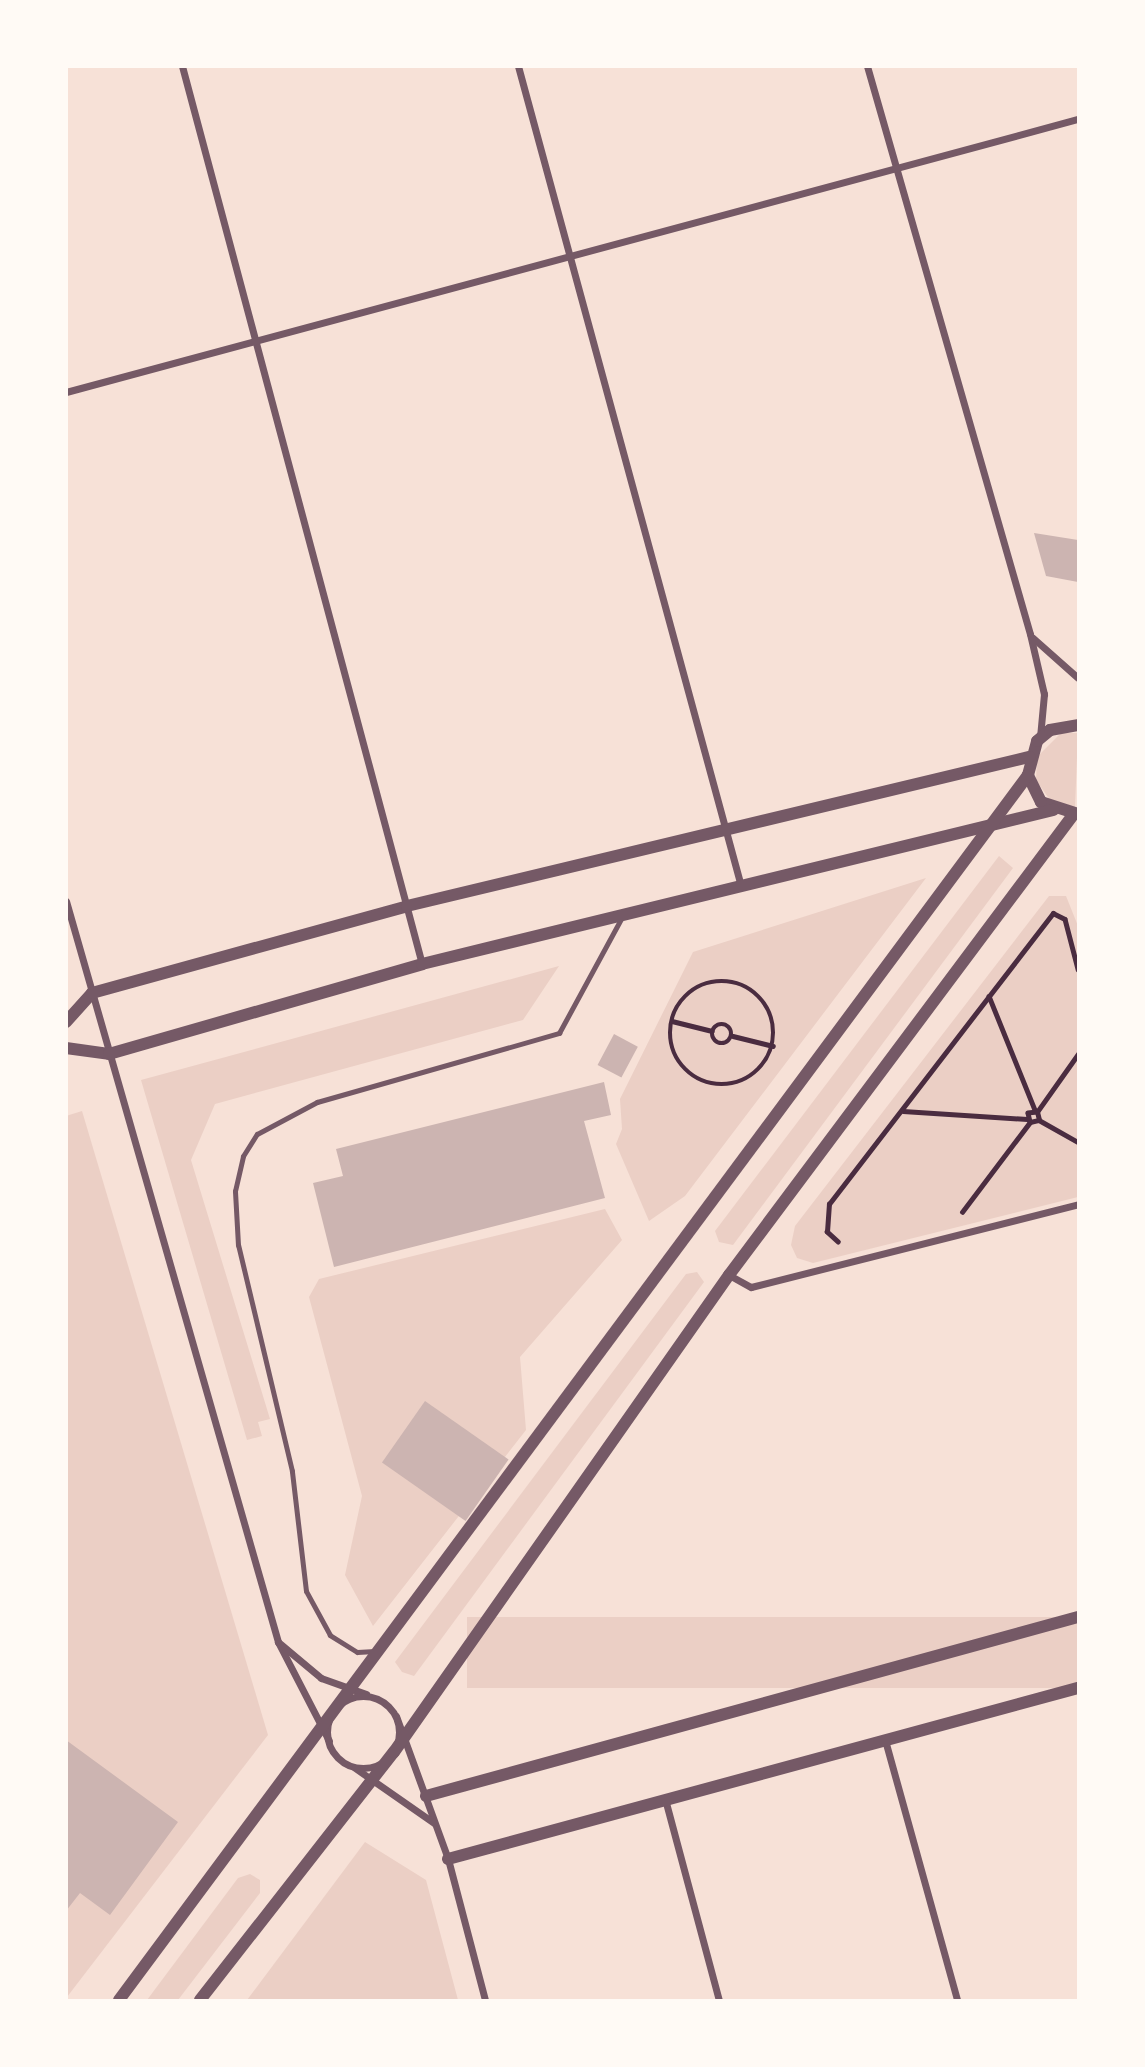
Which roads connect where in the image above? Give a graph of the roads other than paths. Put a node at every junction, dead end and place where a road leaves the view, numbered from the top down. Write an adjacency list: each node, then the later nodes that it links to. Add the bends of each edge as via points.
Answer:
1 (182, 66): 7 (street)
2 (519, 66): 6 (street)
3 (867, 66): 5 (street)
4 (1079, 119): 5 (street)
5 (893, 169): 6 (street); 9 (street)
6 (570, 256): 7 (street); 18 (street)
7 (256, 341): 8 (street); 21 (street)
8 (66, 392)
9 (1030, 634): 10 (street); 12 (street, via 1045,704)
10 (1079, 678)
11 (1079, 725): 12 (street, via 1051,730)
12 (1037, 741): 13 (street)
13 (1029, 757): 14 (street); 18 (street)
14 (1028, 775): 15 (street, via 1032,789); 17 (street)
15 (1053, 810): 16 (street); 17 (street)
16 (1077, 815): 29 (street)
17 (997, 825): 19 (street); 32 (street)
18 (726, 831): 19 (street); 21 (street)
19 (741, 886): 22 (street)
20 (66, 901): 24 (street)
21 (407, 906): 23 (street); 24 (street)
22 (622, 917): 23 (street); 32 (lane, via 559,1033 317,1102 257,1134 243,1156 235,1191 238,1245 292,1471 306,1591 330,1635 357,1652)
23 (422, 964): 27 (street)
24 (92, 993): 25 (street); 27 (street)
25 (66, 1022)
26 (66, 1048): 27 (street)
27 (108, 1054): 31 (street)
28 (1079, 1204): 29 (street, via 751,1287)
29 (729, 1275): 39 (street)
30 (1079, 1617): 45 (street)
31 (278, 1642): 33 (street, via 320,1678); 38 (street)
32 (379, 1651): 33 (street)
33 (351, 1688): 35 (street); 36 (street)
34 (1079, 1688): 40 (street)
35 (372, 1697): 36 (street, via 352,1698); 37 (street)
36 (335, 1709): 38 (street); 41 (street)
37 (396, 1716): 39 (street); 42 (street)
38 (320, 1730): 41 (street); 49 (street)
39 (406, 1734): 42 (street); 45 (street)
40 (886, 1740): 46 (street); 53 (street)
41 (328, 1741): 43 (street)
42 (394, 1752): 43 (street, via 375,1766); 44 (street)
43 (352, 1766): 44 (street)
44 (370, 1780): 47 (street); 50 (street)
45 (426, 1796): 47 (street)
46 (665, 1799): 48 (street); 52 (street)
47 (435, 1822): 48 (street)
48 (448, 1859): 51 (street)
49 (119, 2000)
50 (200, 2000)
51 (485, 2000)
52 (719, 2000)
53 (957, 2000)

